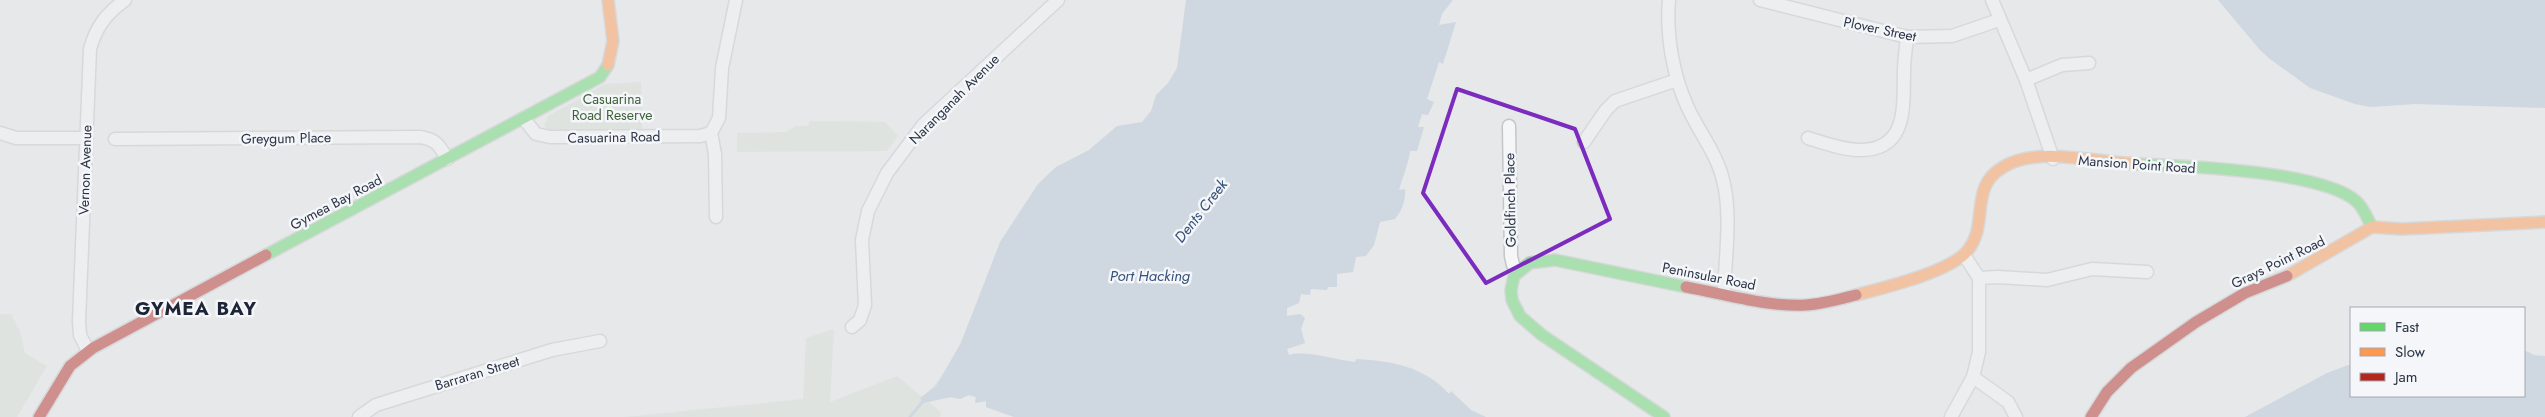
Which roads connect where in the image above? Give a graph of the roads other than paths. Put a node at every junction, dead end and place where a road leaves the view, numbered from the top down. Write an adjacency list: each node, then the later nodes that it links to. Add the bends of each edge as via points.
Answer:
1 (125, 0): 18 (street, Vernon Avenue, via 100,23 90,49)
2 (608, 0): 14 (street, Gymea Bay Road, via 613,53 608,69 590,84)
3 (736, 0): 17 (street, via 722,68 719,118)
4 (1058, 0): 32 (street, Naranganah Avenue, via 923,125 887,173 868,210 862,240 865,305 860,320)
5 (1669, 0): 12 (street)
6 (1760, 0): 8 (street, Plover Street)
7 (1992, 0): 9 (street)
8 (1808, 6): 10 (street, Plover Street)
9 (2000, 20): 10 (street, Plover Street, via 1952,36); 13 (street)
10 (1907, 37): 19 (street, via 1904,111 1893,136 1881,145 1861,150)
11 (2089, 63): 13 (street, via 2062,65)
12 (1677, 80): 21 (street, via 1615,101); 31 (street, via 1723,179 1726,208)
13 (2026, 80): 22 (street)
14 (524, 119): 17 (street, Casuarina Road, via 536,134 550,137 700,136); 23 (street, Gymea Bay Road)
15 (1509, 126): 28 (street, Goldfinch Place, via 1511,256)
16 (0, 133): 18 (street, via 16,138)
17 (711, 133): 24 (street, via 716,154)
18 (86, 138): 34 (street, Vernon Avenue, via 79,321)
19 (1808, 138)
20 (115, 139): 23 (street, Greygum Place, via 420,137 438,143)
21 (1584, 142)
22 (2053, 159): 26 (street, Mansion Point Road, via 2204,169 2294,179 2354,198); 27 (street, via 2011,163 1991,177 1980,196 1973,240)
23 (447, 160): 34 (street, Gymea Bay Road)
24 (716, 217)
25 (2545, 222): 26 (street, via 2402,229)
26 (2372, 227): 41 (street, Grays Point Road, via 2294,273 2245,293 2196,322 2132,368 2107,392)
27 (1964, 255): 30 (street); 31 (street, Peninsular Road, via 1948,266 1882,288 1822,303 1787,305)
28 (1518, 271): 31 (street, Peninsular Road, via 1537,260 1555,260); 38 (street, via 1512,282 1512,300 1526,323)
29 (2147, 272): 30 (street, via 2092,270 2048,280)
30 (1979, 278): 35 (street, via 1979,352)
31 (1724, 294)
32 (852, 327)
33 (600, 341): 37 (street, Barraran Street, via 552,350 376,405)
34 (88, 351): 36 (street, Gymea Bay Road, via 70,366)
35 (1973, 377): 39 (street); 40 (street, via 2008,402)
36 (39, 417)
37 (359, 417)
38 (1664, 417)
39 (1951, 417)
40 (2016, 417)
41 (2091, 417)

